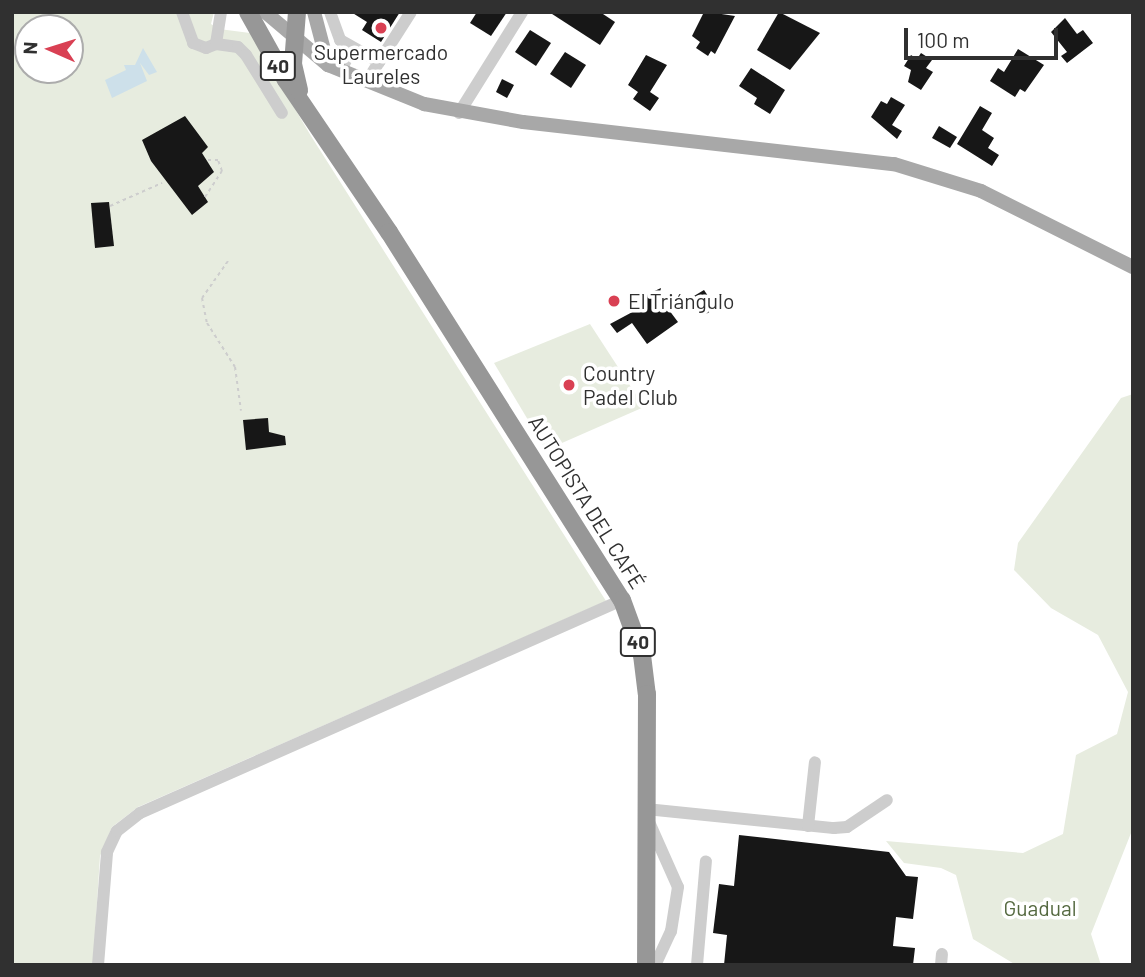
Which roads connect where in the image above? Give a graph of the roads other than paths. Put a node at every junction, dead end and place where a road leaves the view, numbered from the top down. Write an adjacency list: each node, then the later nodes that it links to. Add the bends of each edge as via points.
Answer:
1 (182, 12): 13 (street, via 193,43 206,48)
2 (220, 12): 13 (street)
3 (248, 12): 20 (highway, AUTOPISTA DEL CAFÉ / 40)
4 (265, 12): 12 (main road)
5 (297, 12): 12 (highway, AUTOPISTA DEL CAFÉ / 40)
6 (314, 12): 16 (main road)
7 (330, 12): 11 (street)
8 (340, 12): 11 (street)
9 (411, 12): 15 (street)
10 (521, 13): 19 (street)
11 (335, 31): 14 (street)
12 (293, 35): 16 (main road); 20 (highway, AUTOPISTA DEL CAFÉ / 40, via 295,74)
13 (216, 44): 18 (street, via 238,47 246,55)
14 (352, 48): 15 (street); 16 (street)
15 (379, 62): 17 (street)
16 (335, 67): 17 (main road)
17 (367, 81): 19 (main road)
18 (282, 113)
19 (459, 113): 21 (main road, via 894,164 981,191)
20 (313, 118): 22 (highway, AUTOPISTA DEL CAFÉ / 40)
21 (1133, 267)
22 (622, 600): 25 (highway, AUTOPISTA DEL CAFÉ / 40, via 642,655 647,694); 32 (street, via 140,813 117,831 107,852)
23 (815, 762): 26 (street)
24 (887, 800): 26 (street, via 847,827)
25 (646, 812): 26 (street); 28 (street); 33 (highway, AUTOPISTA DEL CAFÉ / 40)
26 (808, 825)
27 (706, 861): 29 (street)
28 (678, 887): 29 (street); 30 (street)
29 (703, 890): 31 (street)
30 (678, 905): 31 (street); 34 (street)
31 (702, 907): 35 (street)
32 (98, 965)
33 (646, 965)
34 (655, 965)
35 (697, 965)

